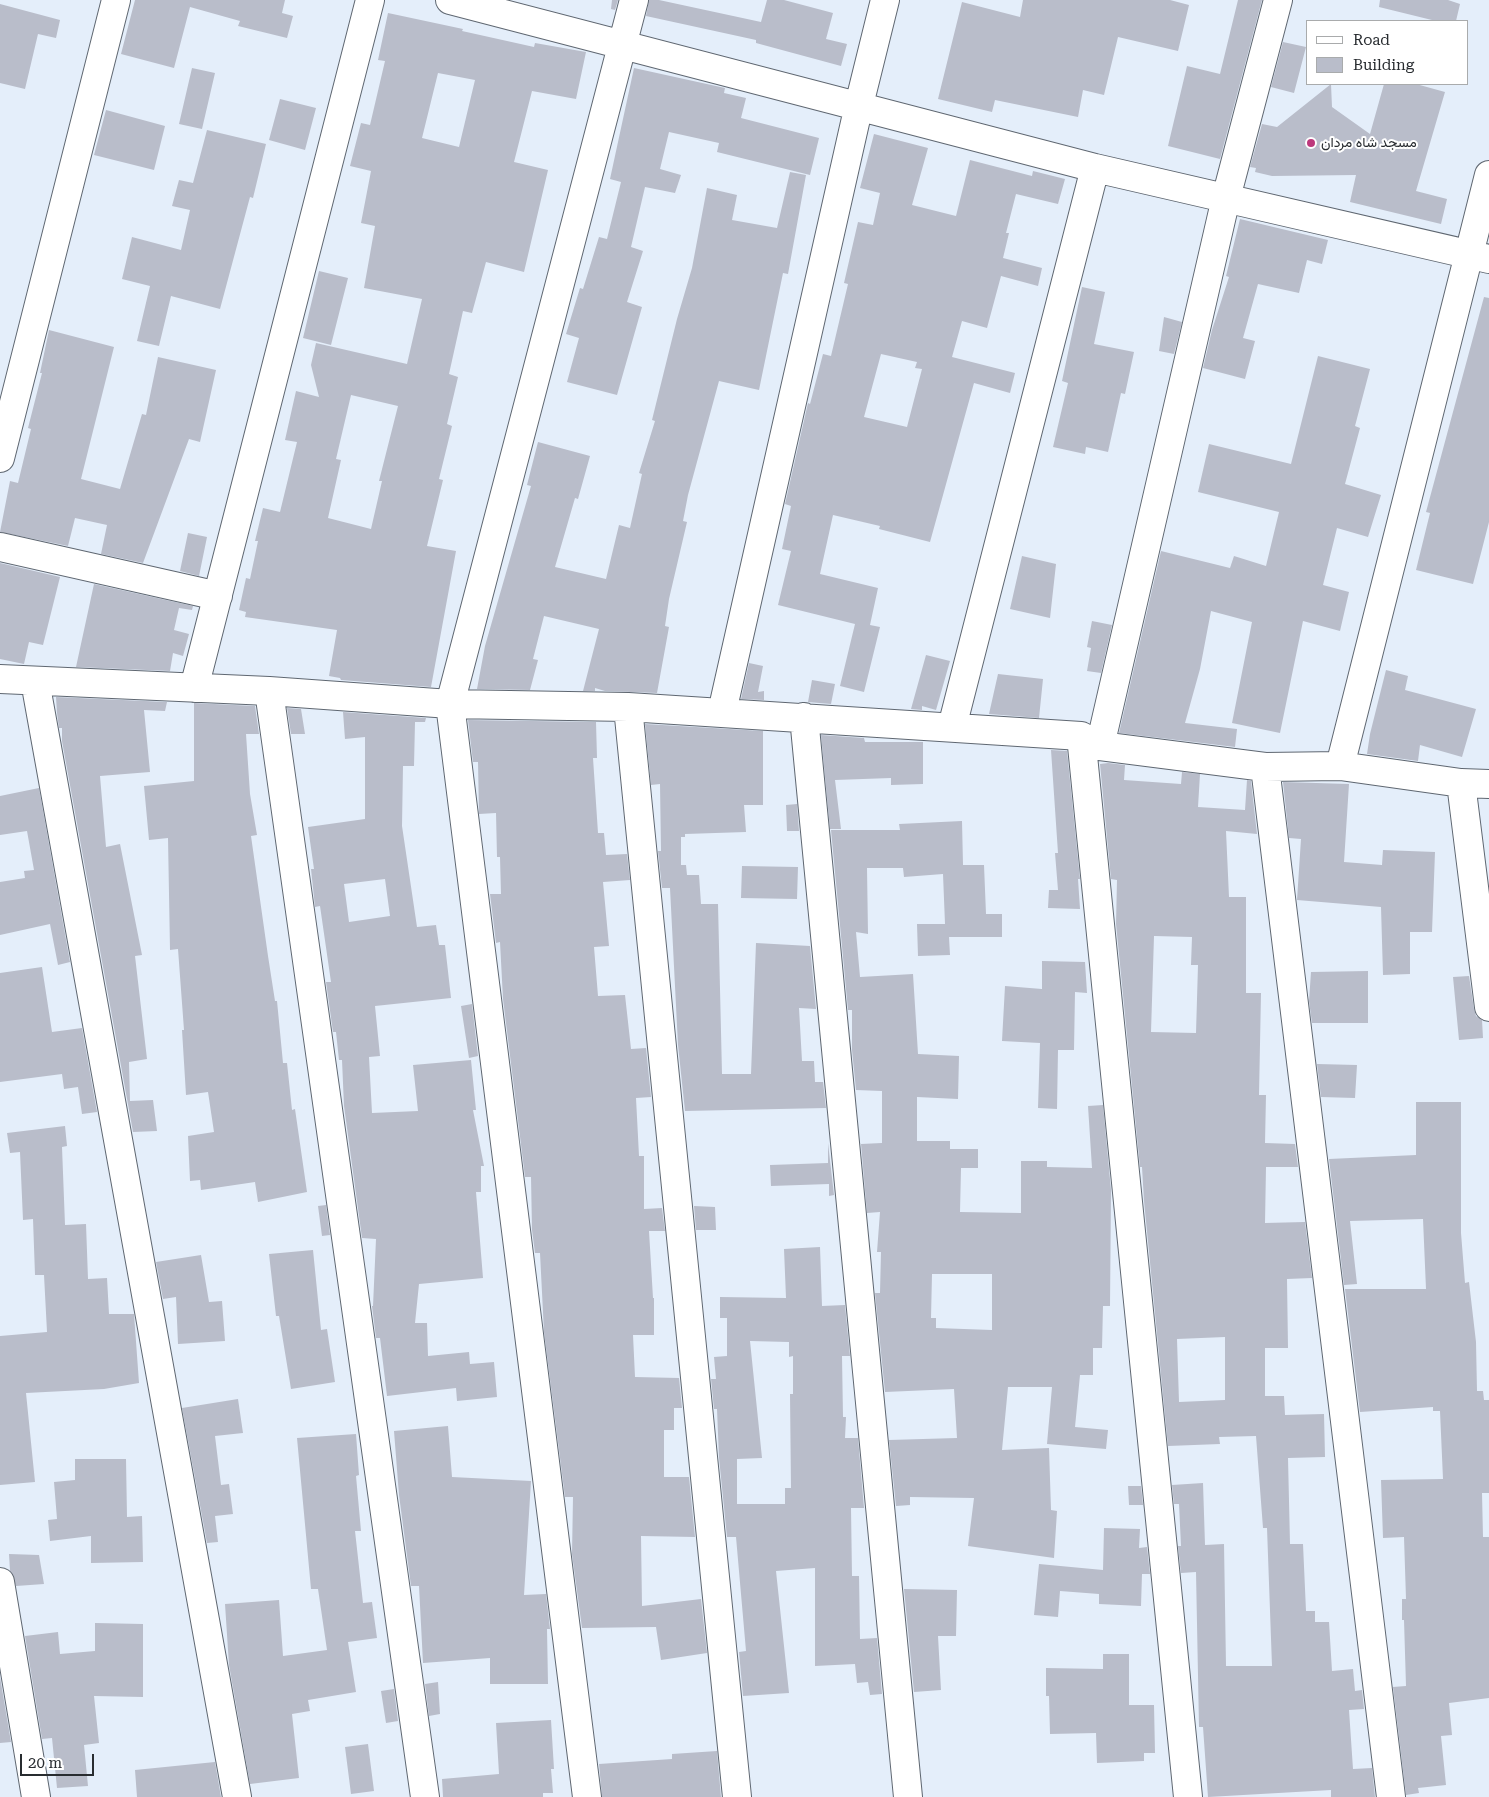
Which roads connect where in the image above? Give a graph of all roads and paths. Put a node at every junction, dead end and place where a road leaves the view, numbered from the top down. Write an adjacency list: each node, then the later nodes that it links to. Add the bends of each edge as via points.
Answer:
1 (116, 0): 13 (street)
2 (370, 0): 15 (street)
3 (450, 0): 7 (street)
4 (634, 0): 7 (street)
5 (885, 0): 8 (street)
6 (1278, 0): 11 (street)
7 (623, 45): 8 (street); 20 (street)
8 (859, 105): 9 (street); 22 (street)
9 (1095, 168): 11 (street); 24 (street)
10 (1489, 176): 12 (street)
11 (1226, 198): 12 (street); 25 (street)
12 (1480, 256): 26 (street)
13 (0, 458)
14 (0, 547): 15 (street)
15 (218, 596): 18 (street)
16 (0, 679): 17 (street)
17 (35, 681): 18 (street); 33 (street)
18 (194, 688): 19 (street)
19 (268, 690): 20 (street); 34 (street)
20 (450, 704): 21 (street); 35 (street)
21 (628, 707): 22 (street); 36 (street)
22 (722, 712): 23 (street)
23 (804, 717): 24 (street); 37 (street)
24 (952, 727): 25 (street)
25 (1090, 741): 27 (street); 38 (street)
26 (1340, 766): 27 (street); 28 (street)
27 (1265, 767): 39 (street)
28 (1461, 782): 29 (street); 30 (street)
29 (1489, 784)
30 (1489, 1006)
31 (0, 1582): 32 (street)
32 (36, 1797)
33 (237, 1797)
34 (425, 1797)
35 (587, 1797)
36 (737, 1797)
37 (908, 1797)
38 (1188, 1797)
39 (1391, 1797)

